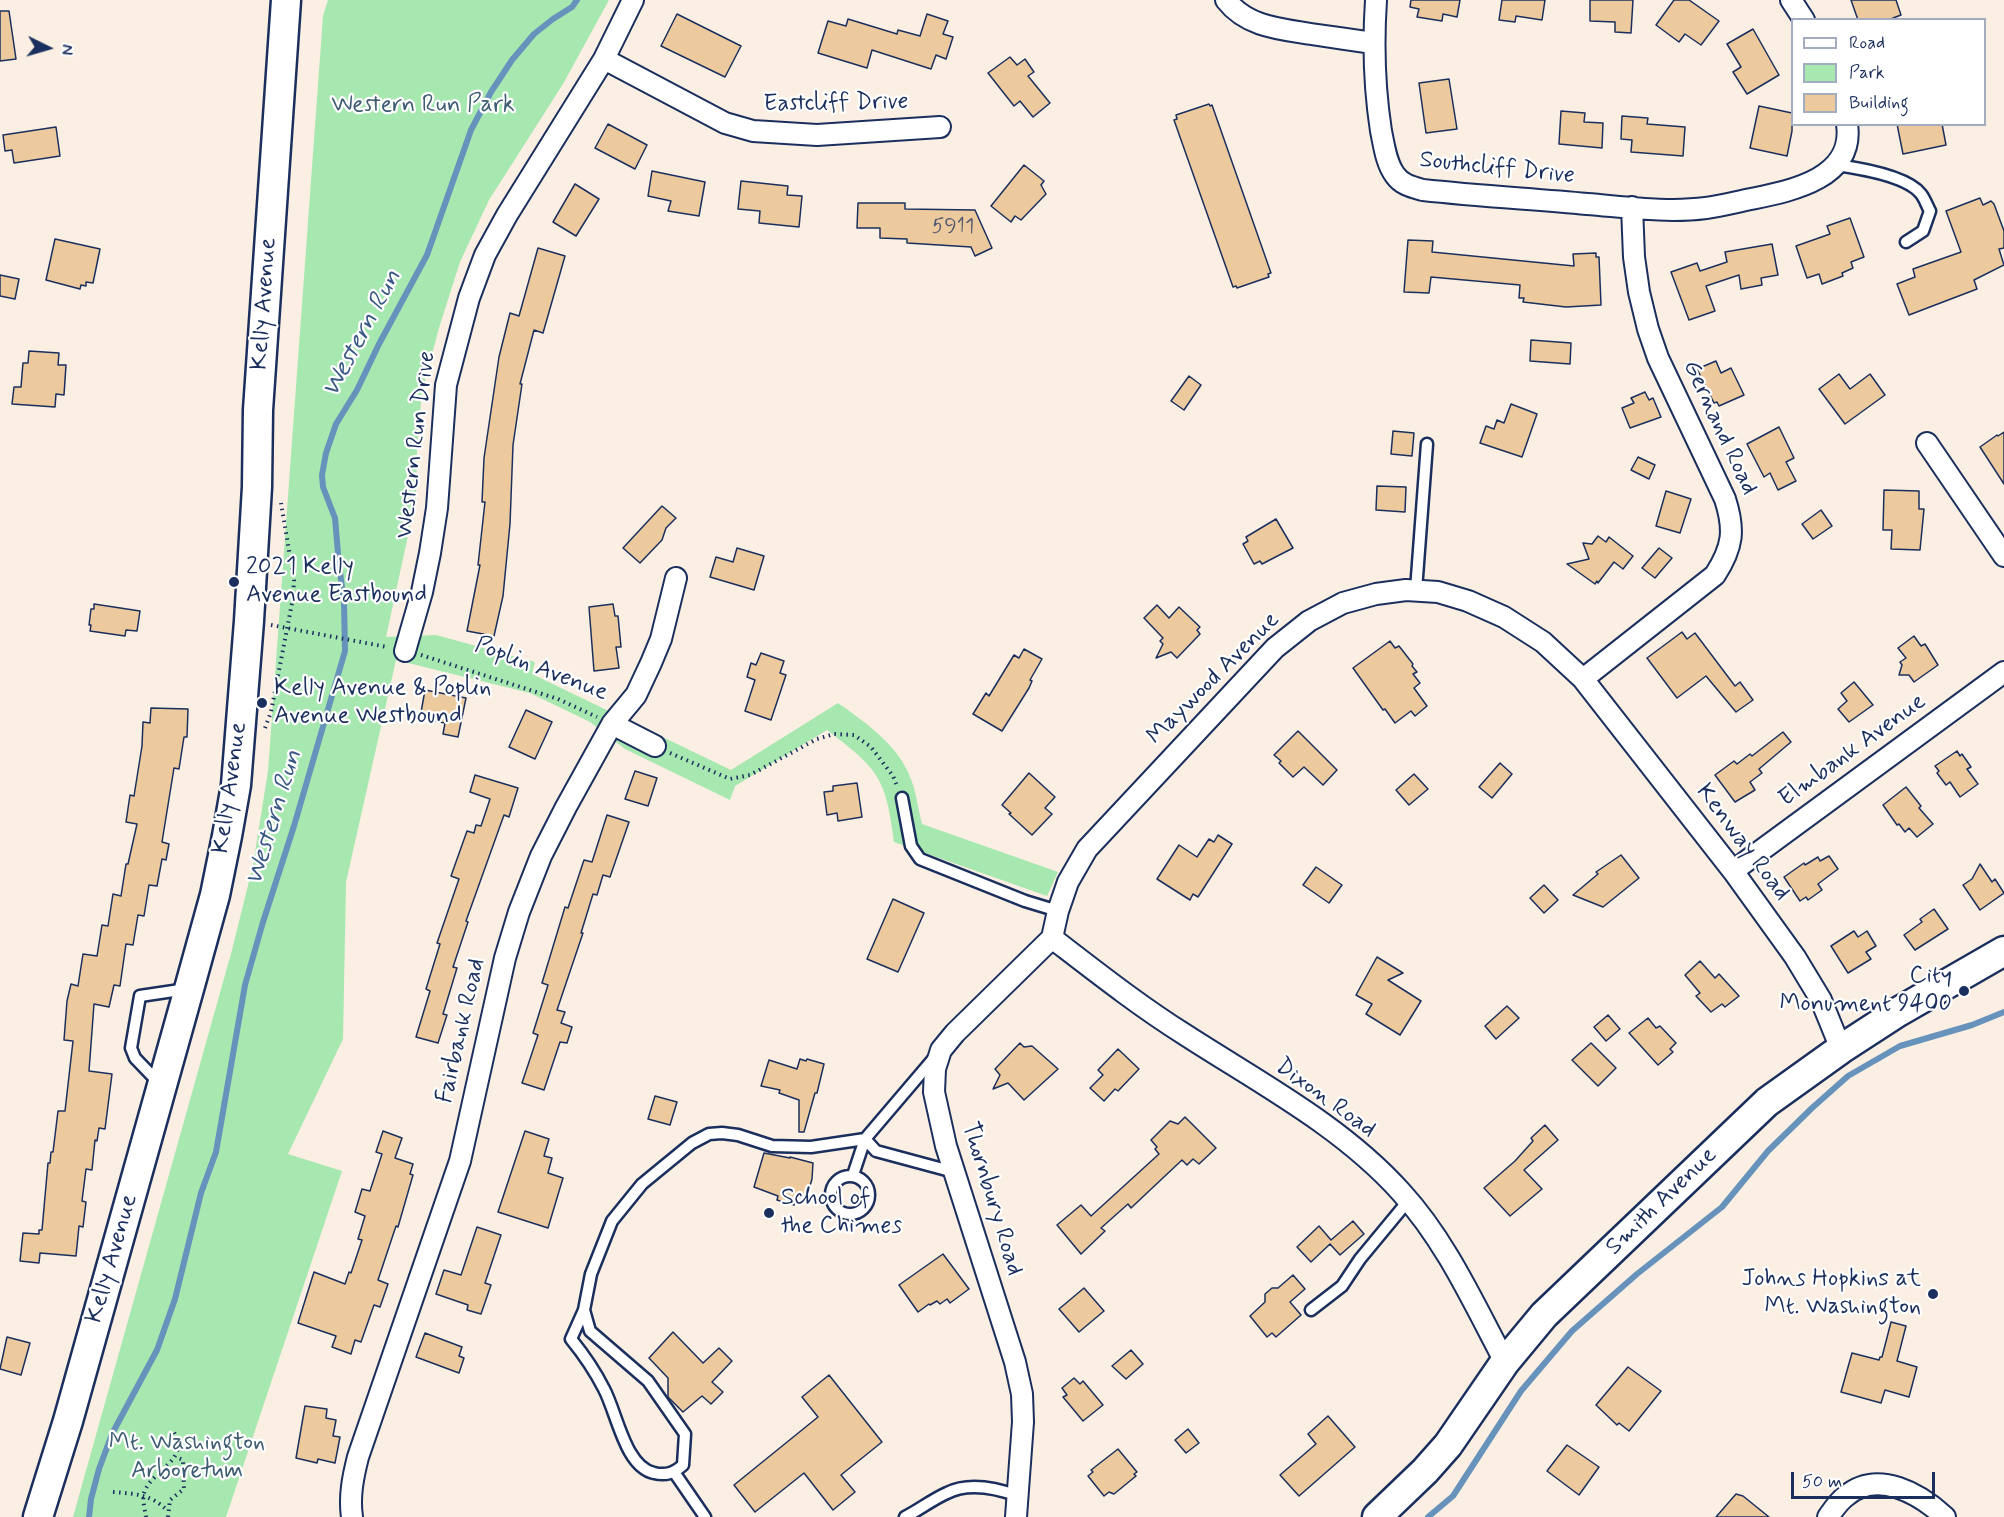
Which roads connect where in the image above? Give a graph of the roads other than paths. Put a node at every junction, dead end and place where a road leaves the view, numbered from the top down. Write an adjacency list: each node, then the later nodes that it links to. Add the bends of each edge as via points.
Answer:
1 (286, 0): 29 (main road, Kelly Avenue, via 236,785 215,895)
2 (633, 0): 8 (street, Western Run Drive)
3 (1226, 0): 7 (street, via 1238,13 1271,28)
4 (1376, 0): 7 (street, Southcliff Drive)
5 (1791, 0): 6 (street)
6 (1803, 18)
7 (1373, 43): 12 (street, Southcliff Drive, via 1374,92 1383,142 1395,175 1406,185 1449,193)
8 (604, 59): 10 (street, Eastcliff Drive, via 717,119 753,131 817,135); 19 (street, Western Run Drive, via 507,215 485,255 469,297 446,385 430,553)
9 (1847, 126): 11 (street, via 1848,140)
10 (940, 127)
11 (1839, 159): 12 (street, via 1833,169 1816,180 1789,191 1706,208); 13 (lane, via 1896,178 1921,193 1930,211 1923,231)
12 (1632, 207): 21 (street, Gernand Road, via 1634,256 1647,328 1725,499 1732,538 1715,575)
13 (1906, 242)
14 (1927, 443): 16 (street)
15 (1427, 444): 18 (lane)
16 (2004, 556)
17 (676, 578): 22 (street, Fairbank Road, via 651,663 636,695)
18 (1416, 590): 21 (street, Maywood Avenue, via 1468,601 1504,617 1543,642); 26 (street, Maywood Avenue, via 1376,594 1343,603 1309,621 1275,648 1087,849 1068,882)
19 (405, 651)
20 (2004, 672): 25 (street, Elmbank Avenue)
21 (1583, 679): 25 (street, Kenway Road)
22 (612, 724): 23 (street, Poplin Avenue); 43 (street, Fairbank Road, via 541,856 519,912 505,958 460,1161 358,1457 352,1483)
23 (655, 746)
24 (902, 798): 26 (lane, via 911,846 920,859)
25 (1732, 871): 30 (street, Kenway Road, via 1821,1000)
26 (1058, 911): 27 (street, Maywood Avenue)
27 (1052, 938): 31 (street, Thornbury Road); 36 (street, Dixon Road, via 1124,994 1344,1139)
28 (2004, 951): 30 (main road, Smith Avenue)
29 (189, 989): 32 (main road, Kelly Avenue); 32 (lane, via 140,996 131,1048 135,1058)
30 (1841, 1049): 39 (main road, Smith Avenue, via 1767,1102 1544,1315)
31 (941, 1050): 33 (lane); 34 (street, Thornbury Road, via 934,1092)
32 (162, 1085): 42 (main road, Kelly Avenue)
33 (866, 1139): 34 (lane, via 876,1151); 35 (lane); 37 (lane, via 811,1147 772,1146 722,1133 709,1134 692,1143 642,1184 612,1221 591,1274)
34 (954, 1172): 41 (street, Thornbury Road, via 1022,1394)
35 (853, 1175)
36 (1408, 1201): 38 (lane, via 1342,1286); 39 (street, Dixon Road, via 1437,1237)
37 (584, 1310): 40 (lane, via 590,1331 648,1381 685,1434 683,1465); 40 (lane, via 571,1339 605,1390 635,1463 645,1472)
38 (1311, 1310)
39 (1506, 1362): 47 (main road, Smith Avenue, via 1448,1445)
40 (674, 1472): 44 (lane)
41 (1018, 1496): 45 (lane, via 978,1487 948,1492); 46 (street, Thornbury Road)
42 (38, 1517)
43 (352, 1517)
44 (705, 1517)
45 (905, 1517)
46 (1016, 1517)
47 (1377, 1517)
48 (1828, 1517): 49 (street, via 1845,1496 1874,1484 1911,1491)
49 (1945, 1517)

